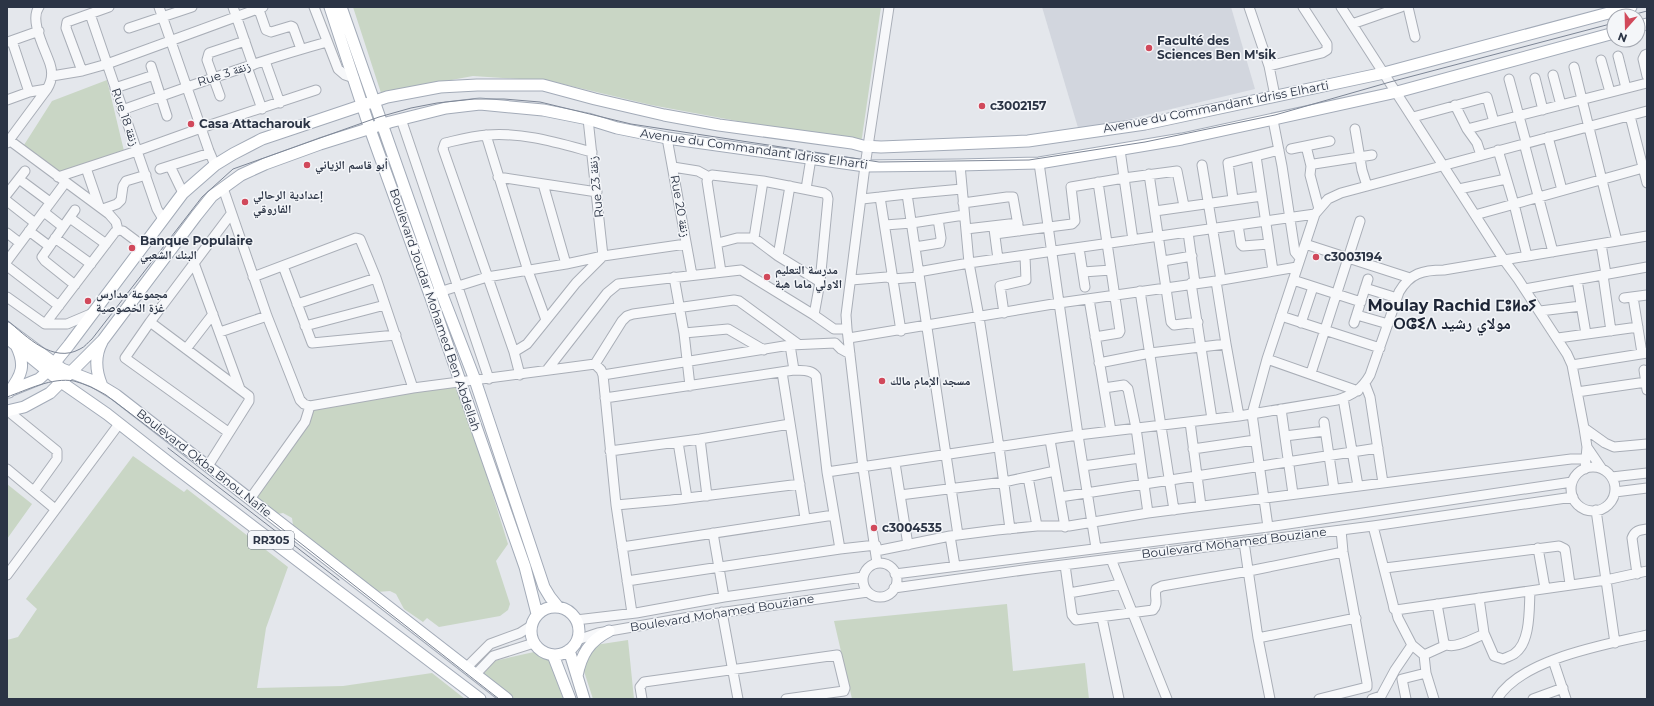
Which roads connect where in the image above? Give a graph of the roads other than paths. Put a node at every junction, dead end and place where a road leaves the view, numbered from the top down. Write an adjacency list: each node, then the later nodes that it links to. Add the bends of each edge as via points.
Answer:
1 (39, 7): 22 (street, via 35,19)
2 (109, 7): 17 (street)
3 (159, 7): 18 (street)
4 (192, 7): 18 (street)
5 (233, 7): 19 (street)
6 (314, 7): 28 (street)
7 (330, 7): 44 (main road, Boulevard Joudar Mohamed Ben Abdellah)
8 (341, 7): 62 (main road, Boulevard Joudar Mohamed Ben Abdellah)
9 (889, 7): 89 (street)
10 (1249, 7): 36 (street)
11 (1303, 7): 36 (street, via 1327,44 1327,50)
12 (1341, 7): 20 (street)
13 (1401, 7): 20 (street)
14 (1408, 7): 24 (street)
15 (1631, 7): 39 (main road, Avenue du Commandant Idriss Elharti)
16 (260, 8): 19 (street); 29 (street, via 266,30 271,32 293,27)
17 (90, 14): 34 (street, Rue 18 زنقة); 38 (street, via 70,20 66,25)
18 (163, 16): 21 (street); 25 (street)
19 (236, 16): 25 (street); 26 (street)
20 (1352, 24): 39 (street)
21 (130, 28)
22 (39, 31): 27 (street); 41 (street)
23 (1606, 35): 54 (main road, Avenue du Commandant Idriss Elharti)
24 (1416, 37)
25 (172, 40): 34 (street); 48 (street)
26 (245, 41): 35 (street); 43 (street, via 209,53 206,60)
27 (10, 42): 53 (street)
28 (327, 42): 29 (street, Rue 3 زنقة); 44 (street, via 338,69 345,76)
29 (301, 49): 33 (street, Rue 3 زنقة)
30 (1647, 54): 42 (street, via 1643,59)
31 (1618, 56): 50 (street)
32 (1602, 60): 55 (street)
33 (265, 61): 35 (street, Rue 3 زنقة); 61 (street)
34 (107, 64): 38 (street); 49 (street, Rue 18 زنقة)
35 (250, 66): 43 (street, Rue 3 زنقة); 65 (street)
36 (1269, 66): 57 (street)
37 (1574, 67): 59 (street)
38 (82, 71): 41 (street)
39 (1384, 73): 54 (street); 57 (main road, Avenue du Commandant Idriss Elharti)
40 (1553, 75): 64 (street)
41 (52, 76): 51 (street)
42 (1647, 76)
43 (214, 78): 48 (street, Rue 3 زنقة); 56 (street)
44 (354, 78): 62 (main road, Boulevard Joudar Mohamed Ben Abdellah)
45 (1535, 78): 67 (street)
46 (1509, 79): 71 (street)
47 (1647, 83): 50 (street)
48 (187, 87): 58 (street, Rue 3 زنقة); 79 (street)
49 (115, 88): 58 (street, via 152,70); 66 (street, Rue 18 زنقة)
50 (1626, 88): 55 (street)
51 (47, 89): 53 (street); 86 (street)
52 (316, 90): 61 (street)
53 (29, 92): 60 (street)
54 (1396, 92): 70 (street); 75 (main road, Avenue du Commandant Idriss Elharti)
55 (1610, 92): 59 (street)
56 (220, 96)
57 (1275, 96): 89 (main road, Avenue du Commandant Idriss Elharti, via 1145,124 1028,142)
58 (160, 97): 66 (street, Rue 3 زنقة); 69 (street)
59 (1583, 99): 64 (street); 78 (street)
60 (7, 100)
61 (280, 103): 65 (street)
62 (368, 103): 77 (main road, Boulevard Joudar Mohamed Ben Abdellah); 80 (main road, Boulevard Joudar Mohamed Ben Abdellah); 89 (main road, Avenue du Commandant Idriss Elharti, via 440,87 543,85 664,115); 104 (main road, Avenue du Commandant Idriss Elharti, via 262,139)
63 (1455, 105): 70 (street); 76 (street, via 1487,97); 82 (street)
64 (1561, 105): 67 (street)
65 (262, 109): 79 (street)
66 (122, 110): 95 (street, Rue 18 زنقة)
67 (1543, 110): 71 (street)
68 (1647, 111): 72 (street)
69 (167, 116)
70 (1412, 116): 107 (street)
71 (1518, 116): 76 (street); 88 (street)
72 (1630, 116): 78 (street); 113 (street)
73 (401, 119): 74 (main road, Avenue du Commandant Idriss Elharti, via 446,108 480,104 543,110); 77 (main road, Avenue du Commandant Idriss Elharti); 238 (street)
74 (588, 119): 85 (main road, Avenue du Commandant Idriss Elharti); 96 (street, Rue 23 زنقة)
75 (1273, 120): 92 (main road, Avenue du Commandant Idriss Elharti); 93 (street)
76 (1494, 122): 82 (street)
77 (382, 124): 80 (main road, Avenue du Commandant Idriss Elharti); 244 (main road, Boulevard Joudar Mohamed Ben Abdellah)
78 (1589, 126): 84 (street); 123 (street)
79 (201, 128): 95 (street); 97 (street)
80 (370, 129): 131 (main road, Avenue du Commandant Idriss Elharti, via 265,164 241,175); 244 (main road, Boulevard Joudar Mohamed Ben Abdellah)
81 (1355, 129): 101 (street)
82 (1467, 129): 99 (street, via 1477,143)
83 (486, 135): 96 (street, via 509,134); 118 (street); 228 (street, via 445,143 443,146)
84 (1548, 137): 88 (street); 135 (street)
85 (667, 138): 102 (main road, Avenue du Commandant Idriss Elharti); 111 (street, Rue 20 زنقة)
86 (8, 141): 124 (street)
87 (1330, 141): 90 (street)
88 (1525, 143): 94 (street); 142 (street)
89 (868, 146): 109 (street)
90 (1306, 146): 91 (street); 110 (street)
91 (1291, 149)
92 (1120, 150): 103 (main road, Avenue du Commandant Idriss Elharti); 120 (street)
93 (1279, 150): 100 (street); 160 (street)
94 (1498, 150): 99 (street); 122 (street)
95 (137, 151): 112 (street); 117 (street, Rue 18 زنقة)
96 (592, 152): 136 (street, Rue 23 زنقة)
97 (210, 153): 104 (street); 108 (street)
98 (1372, 155): 101 (street)
99 (1481, 155): 107 (street)
100 (1256, 156): 140 (street); 144 (street, via 1228,162)
101 (1360, 157): 110 (street); 130 (street)
102 (811, 158): 109 (main road, Avenue du Commandant Idriss Elharti); 133 (street)
103 (1039, 163): 105 (main road, Avenue du Commandant Idriss Elharti); 169 (street)
104 (215, 165): 137 (main road, Avenue du Commandant Idriss Elharti)
105 (960, 165): 109 (main road, Avenue du Commandant Idriss Elharti); 132 (street)
106 (1202, 165): 147 (street)
107 (1444, 165): 130 (street); 134 (street)
108 (170, 166): 114 (street); 137 (street)
109 (864, 166): 143 (street)
110 (1311, 166): 155 (street, via 1310,175)
111 (672, 167): 119 (street, via 698,171); 188 (street, Rue 20 زنقة)
112 (86, 168): 124 (street); 151 (street)
113 (1643, 168): 123 (street); 127 (street)
114 (160, 169)
115 (25, 171): 121 (street)
116 (1150, 174): 120 (street); 150 (street, via 1177,171); 153 (street)
117 (146, 175): 151 (street, via 126,181 121,200 117,204); 161 (street, Rue 18 زنقة)
118 (498, 177): 128 (street); 218 (street)
119 (709, 177): 125 (street); 186 (street, via 707,181)
120 (1124, 178): 126 (street); 183 (street)
121 (19, 179): 138 (street); 146 (street)
122 (1506, 179): 134 (street); 149 (street)
123 (1602, 179): 135 (street); 184 (street)
124 (62, 180): 146 (street); 151 (street)
125 (763, 181): 129 (street); 182 (street)
126 (1098, 182): 169 (street, via 1071,187 1074,223); 189 (street)
127 (1647, 183)
128 (543, 184): 136 (street); 212 (street)
129 (790, 186): 133 (street); 200 (street)
130 (1367, 186): 155 (street, via 1341,192 1328,199)
131 (222, 188): 156 (street); 290 (main road, Avenue du Commandant Idriss Elharti, via 196,216)
132 (962, 188): 139 (street); 148 (street)
133 (806, 189): 235 (street, via 824,193 828,199)
134 (1459, 189): 158 (street)
135 (1562, 190): 142 (street)
136 (597, 192): 199 (street, Rue 23 زنقة)
137 (184, 193): 161 (main road, Avenue du Commandant Idriss Elharti)
138 (7, 194)
139 (907, 194): 141 (street); 166 (street)
140 (1262, 196): 144 (street); 163 (street)
141 (880, 197): 143 (street); 167 (street)
142 (1538, 197): 149 (street); 198 (street)
143 (862, 199): 231 (street)
144 (1233, 199): 147 (street)
145 (7, 201): 165 (street)
146 (50, 202): 154 (street)
147 (1209, 202): 150 (street); 173 (street)
148 (963, 203): 157 (street); 171 (street, via 1012,196 1015,199)
149 (1514, 204): 158 (street); 203 (street)
150 (1184, 206): 153 (street)
151 (101, 208): 174 (street, via 116,222)
152 (75, 210): 159 (street)
153 (1155, 211): 179 (street)
154 (44, 212): 165 (street); 170 (street)
155 (1317, 212): 160 (street); 191 (street)
156 (231, 214): 209 (street); 225 (street)
157 (964, 215): 162 (street); 172 (street)
158 (1475, 215): 206 (street)
159 (70, 218): 170 (street); 187 (street)
160 (1290, 218): 163 (street); 210 (street)
161 (163, 219): 194 (main road, Avenue du Commandant Idriss Elharti)
162 (938, 219): 166 (street); 195 (street, via 940,243)
163 (1266, 221): 168 (street); 190 (street)
164 (1360, 221): 204 (street)
165 (36, 223): 176 (street)
166 (912, 223): 167 (street); 195 (street)
167 (885, 225): 230 (street)
168 (1238, 225): 173 (street); 190 (street, via 1243,246)
169 (1048, 226): 171 (street); 197 (street)
170 (63, 227): 181 (street)
171 (1019, 227): 175 (street)
172 (966, 229): 175 (street); 213 (street)
173 (1214, 229): 177 (street); 232 (street)
174 (118, 230): 187 (street); 194 (street)
175 (994, 230): 205 (street)
176 (29, 231): 185 (street); 193 (street)
177 (1188, 232): 179 (street); 202 (street)
178 (7, 233): 185 (street)
179 (1160, 236): 183 (street); 208 (street)
180 (1647, 236): 184 (street)
181 (55, 238): 193 (street); 211 (street)
182 (754, 238): 186 (street, via 737,238); 200 (street)
183 (1133, 240): 189 (street)
184 (1617, 241): 192 (street)
185 (20, 243): 207 (street)
186 (718, 243): 220 (street)
187 (106, 244): 211 (street)
188 (686, 244): 199 (street); 223 (street, Rue 20 زنقة)
189 (1108, 244): 196 (street); 217 (street)
190 (1269, 244): 219 (street)
191 (1305, 244): 204 (street); 210 (street)
192 (1601, 244): 198 (street); 222 (street)
193 (49, 246): 237 (street, via 43,258)
194 (143, 246): 259 (main road, Avenue du Commandant Idriss Elharti)
195 (915, 247): 224 (street)
196 (1079, 248): 197 (street); 221 (street)
197 (1051, 252): 201 (street); 252 (street)
198 (1553, 252): 203 (street)
199 (603, 256): 212 (street); 266 (street, via 576,282)
200 (778, 256): 235 (street)
201 (1025, 256): 205 (street); 260 (street, via 1026,280 1000,286)
202 (1192, 256): 208 (street); 236 (street)
203 (1527, 256): 206 (street)
204 (1348, 258): 229 (street); 245 (street)
205 (998, 259): 213 (street)
206 (1504, 260): 229 (street, via 1444,270 1426,270); 242 (street)
207 (7, 261)
208 (1163, 261): 240 (street)
209 (194, 263): 261 (street); 267 (street)
210 (1298, 263): 219 (street); 233 (street)
211 (91, 264): 237 (street)
212 (566, 264): 218 (street)
213 (969, 264): 224 (street); 265 (street)
214 (7, 266): 255 (street)
215 (283, 266): 225 (street); 227 (street, via 356,238 361,242); 253 (street)
216 (1647, 267): 222 (street)
217 (1112, 270): 221 (street); 246 (street)
218 (528, 271): 228 (street); 266 (street)
219 (1273, 271): 232 (street)
220 (721, 272): 223 (street); 262 (street, via 748,272)
221 (1083, 272): 239 (street)
222 (1605, 274): 234 (street); 281 (street)
223 (692, 275): 226 (street)
224 (919, 275): 230 (street); 274 (street)
225 (253, 277): 263 (street)
226 (674, 277): 257 (street); 309 (street, via 618,284 612,288)
227 (376, 278): 253 (street); 254 (street)
228 (487, 278): 238 (street); 299 (street)
229 (1410, 278): 249 (street, via 1403,285)
230 (892, 279): 231 (street, via 887,277); 279 (street)
231 (851, 280): 277 (street, via 846,315)
232 (1219, 280): 236 (street); 293 (street)
233 (1292, 280): 241 (street); 264 (street)
234 (1577, 280): 242 (street); 256 (street)
235 (820, 282): 262 (street)
236 (1193, 283): 240 (street); 268 (street)
237 (75, 285): 255 (street)
238 (459, 287): 244 (street); 317 (street)
239 (1085, 287)
240 (1166, 287): 243 (street); 268 (street, via 1173,324)
241 (1313, 287): 245 (street); 269 (street)
242 (1525, 289): 258 (street)
243 (1140, 291): 246 (street); 300 (street)
244 (436, 294): 318 (main road, Boulevard Joudar Mohamed Ben Abdellah); 320 (main road, Boulevard Joudar Mohamed Ben Abdellah)
245 (1336, 294): 251 (street); 280 (street)
246 (1115, 295): 250 (street); 287 (street, via 1120,332)
247 (1647, 295): 275 (street, via 1629,297)
248 (7, 297): 270 (street)
249 (1397, 298): 251 (street, via 1367,284); 272 (street)
250 (1089, 299): 252 (street); 287 (street)
251 (1361, 302): 272 (street, via 1355,319)
252 (1059, 303): 260 (street); 348 (street)
253 (297, 304): 273 (street)
254 (385, 305): 273 (street); 284 (street)
255 (59, 306): 270 (street)
256 (1581, 306): 258 (street); 285 (street)
257 (680, 308): 283 (street); 294 (street, via 727,300 739,301); 306 (street, via 627,316)
258 (1540, 311): 289 (street)
259 (93, 313): 271 (street); 286 (main road, Avenue du Commandant Idriss Elharti)
260 (1004, 313): 265 (street)
261 (213, 314): 282 (street); 297 (street)
262 (814, 315): 278 (street)
263 (267, 316): 282 (street); 334 (street, via 300,400)
264 (1282, 316): 269 (street); 303 (street)
265 (979, 317): 274 (street); 355 (street)
266 (546, 320): 299 (street, via 527,344)
267 (150, 322): 297 (street); 347 (street, via 125,358)
268 (1198, 322): 295 (street)
269 (1302, 323): 280 (street)
270 (45, 324): 271 (street)
271 (67, 324): 286 (street)
272 (1388, 324): 296 (street)
273 (305, 326): 284 (street, via 310,341 316,344)
274 (926, 326): 279 (street); 361 (street)
275 (1638, 327): 281 (street); 301 (street)
276 (7, 328): 308 (main road, Boulevard Okba Bnou Nafie / RR305)
277 (847, 329): 278 (street); 288 (street)
278 (834, 330): 292 (street)
279 (901, 330): 288 (street)
280 (1324, 330): 296 (street); 314 (street)
281 (1611, 331): 285 (street)
282 (220, 332): 327 (street)
283 (684, 333): 298 (street, via 728,329); 304 (street)
284 (396, 334): 324 (street)
285 (1586, 334): 289 (street)
286 (76, 336): 308 (main road, Avenue du Commandant Idriss Elharti)
287 (1095, 337): 305 (street)
288 (849, 338): 302 (street)
289 (1558, 338): 307 (street)
290 (103, 340): 313 (main road, Avenue du Commandant Idriss Elharti); 321 (main road, via 96,362)
291 (12, 341): 308 (main road, Boulevard Okba Bnou Nafie / RR305); 329 (main road, via 20,354 21,369 19,377)
292 (836, 343): 294 (street); 302 (street)
293 (1226, 344): 295 (street); 338 (street)
294 (794, 345): 298 (street); 310 (street)
295 (1202, 347): 300 (street); 339 (street)
296 (1380, 348): 326 (street)
297 (186, 349): 327 (street)
298 (764, 350): 304 (street)
299 (514, 352): 315 (street)
300 (1150, 353): 305 (street); 343 (street)
301 (1645, 353): 307 (street)
302 (850, 354): 370 (street)
303 (1267, 359): 314 (street); 337 (street)
304 (688, 362): 316 (street); 322 (street)
305 (1099, 362): 325 (street)
306 (595, 364): 309 (street); 316 (street)
307 (1572, 365): 330 (street)
308 (51, 367): 313 (main road, Boulevard Okba Bnou Nafie / RR305); 319 (main road, Boulevard Okba Bnou Nafie / RR305); 329 (main road, Avenue du Commandant Idriss Elharti, via 39,379)
309 (547, 370): 315 (street)
310 (794, 370): 312 (street); 374 (street, via 811,371 816,376)
311 (1644, 370): 323 (street)
312 (782, 372): 322 (street); 342 (street)
313 (70, 373): 319 (main road, Avenue du Commandant Idriss Elharti); 321 (main road, Boulevard Okba Bnou Nafie / RR305)
314 (1310, 373): 326 (street)
315 (520, 375): 317 (street)
316 (603, 375): 332 (street)
317 (489, 379): 318 (street)
318 (475, 380): 320 (street); 450 (main road, Boulevard Joudar Mohamed Ben Abdellah, via 544,587)
319 (61, 382): 328 (main road, Boulevard Okba Bnou Nafie / RR305); 331 (main road, Avenue du Commandant Idriss Elharti)
320 (460, 382): 324 (street); 455 (main road, Boulevard Joudar Mohamed Ben Abdellah, via 525,567)
321 (102, 386): 368 (main road, Boulevard Okba Bnou Nafie / RR305, via 116,394)
322 (690, 386): 332 (street)
323 (1646, 386): 330 (street)
324 (413, 388): 334 (street)
325 (1104, 388): 344 (street, via 1127,386); 346 (street)
326 (1362, 388): 333 (street); 357 (street, via 1370,397)
327 (240, 389): 347 (street, via 249,396 250,401)
328 (76, 391): 331 (main road, via 62,389); 341 (main road, Boulevard Okba Bnou Nafie / RR305)
329 (8, 392)
330 (1577, 392): 345 (street)
331 (50, 393): 336 (main road, via 24,407)
332 (605, 398): 359 (street)
333 (1343, 398): 335 (street); 360 (street)
334 (310, 406): 399 (street, via 305,422)
335 (1281, 409): 337 (street); 349 (street)
336 (8, 411): 389 (street, via 57,451 57,459)
337 (1252, 414): 338 (street); 352 (street)
338 (1239, 416): 339 (street)
339 (1212, 419): 340 (street)
340 (1190, 422): 343 (street); 358 (street)
341 (119, 424): 402 (street); 480 (main road, Boulevard Okba Bnou Nafie / RR305)
342 (790, 424): 350 (street); 383 (street)
343 (1162, 425): 344 (street); 379 (street)
344 (1136, 428): 346 (street); 363 (street)
345 (1584, 428): 354 (street, via 1614,447); 356 (street)
346 (1111, 431): 348 (street)
347 (228, 432): 368 (street)
348 (1078, 436): 351 (street); 369 (street)
349 (1285, 436): 362 (street, via 1324,426); 364 (street)
350 (700, 439): 353 (street); 394 (street)
351 (1050, 440): 355 (street); 373 (street)
352 (1255, 440): 358 (street); 367 (street)
353 (678, 442): 359 (street); 397 (street)
354 (1647, 444)
355 (999, 447): 361 (street); 380 (street)
356 (1587, 447): 366 (street); 372 (street)
357 (1378, 448): 360 (street); 382 (street)
358 (1193, 449): 376 (street)
359 (610, 451): 400 (street)
360 (1353, 453): 362 (street); 385 (street)
361 (947, 455): 365 (street); 386 (street)
362 (1329, 456): 364 (street); 388 (street)
363 (1140, 458): 369 (street); 384 (street)
364 (1289, 462): 367 (street); 392 (street)
365 (895, 463): 370 (street); 393 (street)
366 (1585, 464): 372 (street); 381 (street); 382 (street, via 1563,460)
367 (1259, 465): 376 (street); 398 (street)
368 (208, 466): 399 (main road, Boulevard Okba Bnou Nafie / RR305)
369 (1083, 466): 391 (street)
370 (863, 468): 374 (street); 421 (street)
371 (7, 469): 389 (street)
372 (1602, 469): 378 (street)
373 (1055, 471): 377 (street); 395 (street)
374 (827, 472): 406 (street)
375 (1647, 473): 378 (street)
376 (1197, 475): 379 (street); 401 (street)
377 (1028, 477): 380 (street); 409 (street)
378 (1612, 477): 390 (street)
379 (1169, 480): 384 (street); 403 (street)
380 (1004, 482): 386 (street); 413 (street)
381 (1572, 482): 396 (street); 411 (street, Boulevard Mohamed Bouziane)
382 (1383, 483): 385 (street)
383 (800, 484): 394 (street); 407 (street)
384 (1144, 484): 391 (street); 405 (street)
385 (1358, 486): 388 (street)
386 (952, 488): 393 (street); 417 (street)
387 (1647, 488): 390 (street)
388 (1334, 489): 392 (street)
389 (34, 491): 402 (street)
390 (1614, 492): 404 (street, via 1607,505)
391 (1087, 493): 395 (street); 408 (street)
392 (1293, 494): 398 (street)
393 (900, 495): 419 (street)
394 (707, 496): 397 (street)
395 (1060, 497): 410 (street)
396 (1573, 497): 404 (street, via 1585,509); 412 (street, Boulevard Mohamed Bouziane)
397 (687, 498): 400 (street)
398 (1264, 498): 401 (street); 411 (street)
399 (250, 499): 473 (main road, Boulevard Okba Bnou Nafie / RR305)
400 (616, 505): 420 (street)
401 (1201, 506): 403 (street)
402 (55, 509): 436 (street)
403 (1174, 510): 405 (street)
404 (1596, 510): 438 (street)
405 (1148, 513): 408 (street)
406 (834, 515): 407 (street); 424 (street)
407 (804, 518): 416 (street)
408 (1092, 522): 410 (street); 422 (street)
409 (1037, 526): 410 (street); 413 (street)
410 (1065, 526)
411 (1268, 526): 422 (street, Boulevard Mohamed Bouziane)
412 (1373, 526): 415 (street, Boulevard Mohamed Bouziane); 431 (street)
413 (1010, 529): 417 (street)
414 (1647, 529): 435 (street, via 1637,530 1632,538)
415 (1341, 530): 418 (street, Boulevard Mohamed Bouziane); 425 (street)
416 (713, 533): 420 (street); 430 (street)
417 (954, 536): 419 (street); 429 (street)
418 (1244, 542): 426 (street, Boulevard Mohamed Bouziane); 432 (street)
419 (908, 545): 421 (street)
420 (622, 547): 439 (street)
421 (876, 548): 424 (street); 427 (street)
422 (1096, 548): 429 (street, Boulevard Mohamed Bouziane)
423 (1538, 548): 431 (street); 441 (street, via 1563,547); 443 (street)
424 (840, 549): 430 (street)
425 (1343, 552): 432 (street); 457 (street)
426 (1111, 559): 428 (street, Boulevard Mohamed Bouziane); 440 (street)
427 (877, 563): 434 (street, via 888,565); 437 (street, via 868,568)
428 (1065, 565): 442 (street, Boulevard Mohamed Bouziane); 446 (street)
429 (955, 566): 434 (street, Boulevard Mohamed Bouziane)
430 (718, 567): 439 (street); 447 (street)
431 (1385, 568): 451 (street, via 1392,604)
432 (1249, 571): 454 (street, via 1158,587 1155,593 1156,607 1153,610); 463 (street)
433 (1647, 571): 435 (street)
434 (895, 574): 442 (street)
435 (1637, 574): 438 (street)
436 (7, 575)
437 (863, 577): 445 (street); 447 (street, Boulevard Mohamed Bouziane)
438 (1606, 580): 441 (street); 465 (street)
439 (627, 581): 453 (street)
440 (1121, 584): 446 (street); 454 (street)
441 (1570, 584): 443 (street)
442 (894, 588): 445 (street, via 888,594 879,596)
443 (1545, 588): 444 (street)
444 (1530, 591): 448 (street); 461 (street, via 1528,627 1516,653 1503,659 1494,656)
445 (868, 592): 452 (street, Boulevard Mohamed Bouziane)
446 (1069, 593): 456 (street, via 1072,615 1076,620)
447 (724, 597): 453 (street, Boulevard Mohamed Bouziane)
448 (1479, 598): 449 (street); 461 (street)
449 (1437, 604): 451 (street); 468 (street, via 1440,631)
450 (558, 607): 455 (main road, via 546,608); 458 (main road, via 566,609)
451 (1396, 610): 467 (street)
452 (722, 612): 460 (street, Boulevard Mohamed Bouziane); 474 (street)
453 (632, 613): 458 (street, Boulevard Mohamed Bouziane)
454 (1133, 613): 456 (street); 488 (street)
455 (537, 614): 459 (main road)
456 (1102, 618): 487 (street)
457 (1356, 618): 463 (street); 479 (street, via 1367,687)
458 (576, 620): 464 (main road, via 579,628)
459 (531, 626): 466 (main road); 473 (street, via 490,644)
460 (609, 631): 464 (street, Boulevard Mohamed Bouziane); 477 (main road, via 598,636 590,644 583,654)
461 (1484, 633): 468 (street, via 1453,646)
462 (1647, 635): 465 (street)
463 (1258, 638): 489 (street)
464 (577, 640): 469 (main road)
465 (1615, 642): 472 (street)
466 (534, 643): 470 (main road, via 540,650); 476 (street, via 493,656)
467 (1412, 645): 471 (street); 491 (street, via 1381,696)
468 (1446, 645): 471 (street)
469 (569, 650): 470 (main road, via 562,654); 477 (main road)
470 (553, 654): 482 (main road)
471 (1424, 655): 475 (street)
472 (1553, 660): 478 (street); 494 (street, via 1519,677)
473 (466, 668): 476 (main road, Boulevard Okba Bnou Nafie / RR305)
474 (734, 669): 484 (street, via 644,682 640,687); 485 (street); 486 (street, via 837,655 844,691)
475 (1426, 673): 492 (street, via 1402,679); 493 (street)
476 (475, 675): 481 (main road, Boulevard Okba Bnou Nafie / RR305)
477 (577, 676): 483 (main road)
478 (1563, 688): 495 (street); 496 (street)
479 (1350, 696): 490 (street)
480 (480, 699)
481 (507, 699)
482 (570, 699)
483 (584, 699)
484 (642, 699)
485 (738, 699)
486 (786, 699)
487 (1119, 699)
488 (1167, 699)
489 (1270, 699)
490 (1319, 699)
491 (1372, 699)
492 (1406, 699)
493 (1434, 699)
494 (1497, 699)
495 (1534, 699)
496 (1566, 699)

